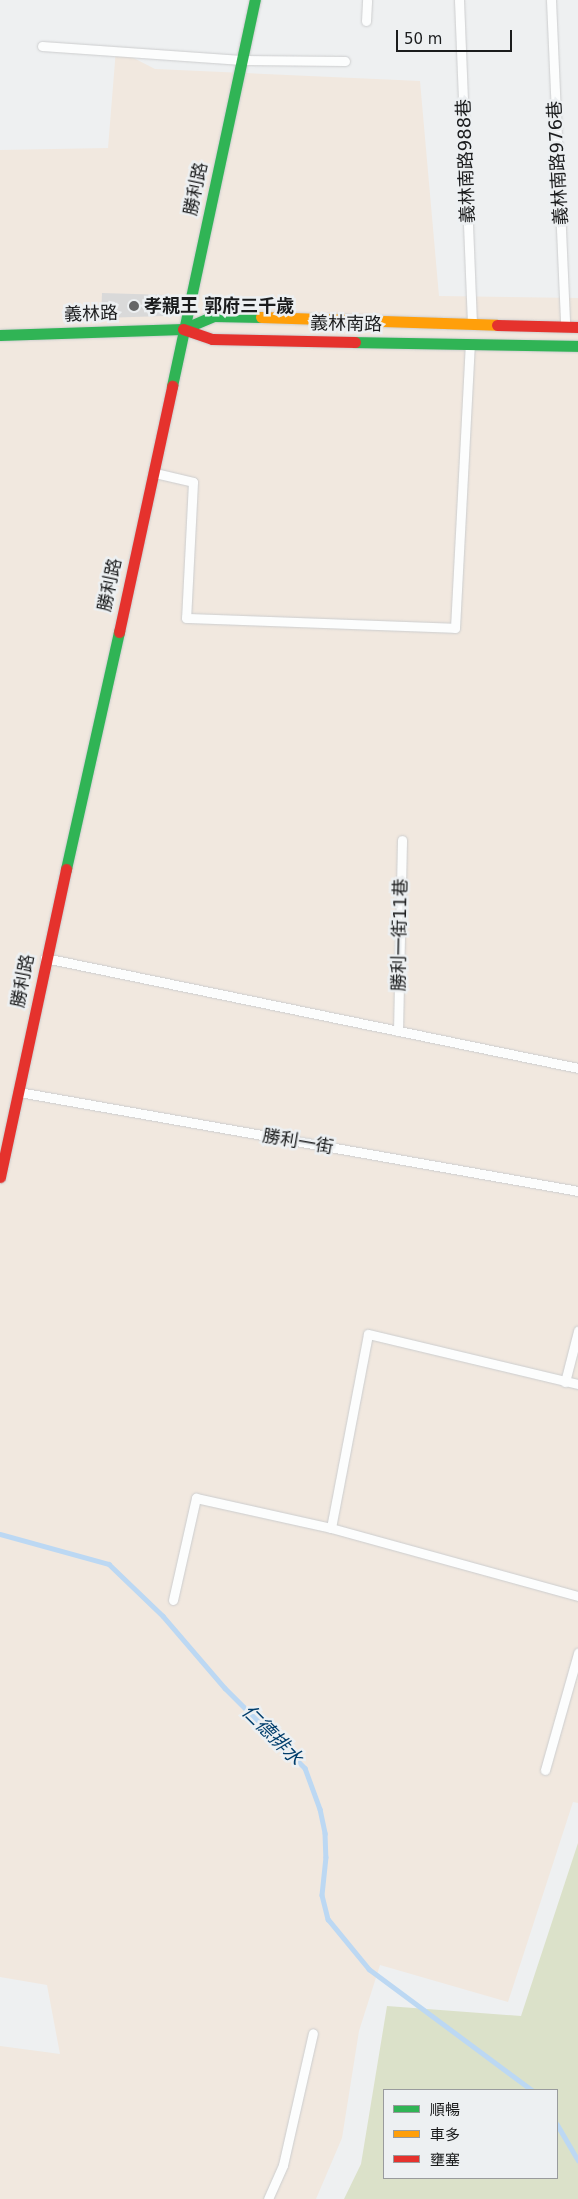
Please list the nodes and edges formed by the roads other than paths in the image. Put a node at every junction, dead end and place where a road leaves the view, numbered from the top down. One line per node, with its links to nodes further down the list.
1 (255, 0): 7 (street, 勝利路)
2 (367, 0): 5 (lane)
3 (459, 0): 9 (lane, 義林南路988巷)
4 (550, 0): 10 (lane, 義林南路976巷)
5 (366, 21)
6 (42, 46): 7 (lane)
7 (242, 60): 8 (lane); 12 (street, 勝利路)
8 (345, 60)
9 (472, 322): 10 (street, 義林南路); 12 (street, 義林南路)
10 (566, 327): 11 (street, 義林南路)
11 (578, 327)
12 (183, 328): 13 (street, 義林路); 14 (street, 義林南路); 16 (street, 勝利路)
13 (0, 335)
14 (470, 343): 15 (street, 義林南路); 16 (lane)
15 (578, 346)
16 (151, 472): 18 (street, 勝利路)
17 (402, 840): 19 (lane, 勝利一街11巷)
18 (45, 958): 19 (lane); 21 (street, 勝利路)
19 (398, 1031): 20 (lane)
20 (578, 1068)
21 (18, 1092): 22 (street, 勝利路); 23 (lane, 勝利一街)
22 (0, 1177)
23 (578, 1191)
24 (578, 1331): 25 (lane)
25 (565, 1382): 26 (lane); 27 (lane)
26 (578, 1384)
27 (331, 1528): 28 (lane); 29 (lane)
28 (578, 1596)
29 (173, 1600)
30 (578, 1653): 31 (lane)
31 (544, 1770)
32 (313, 2033): 33 (lane)
33 (268, 2199)

